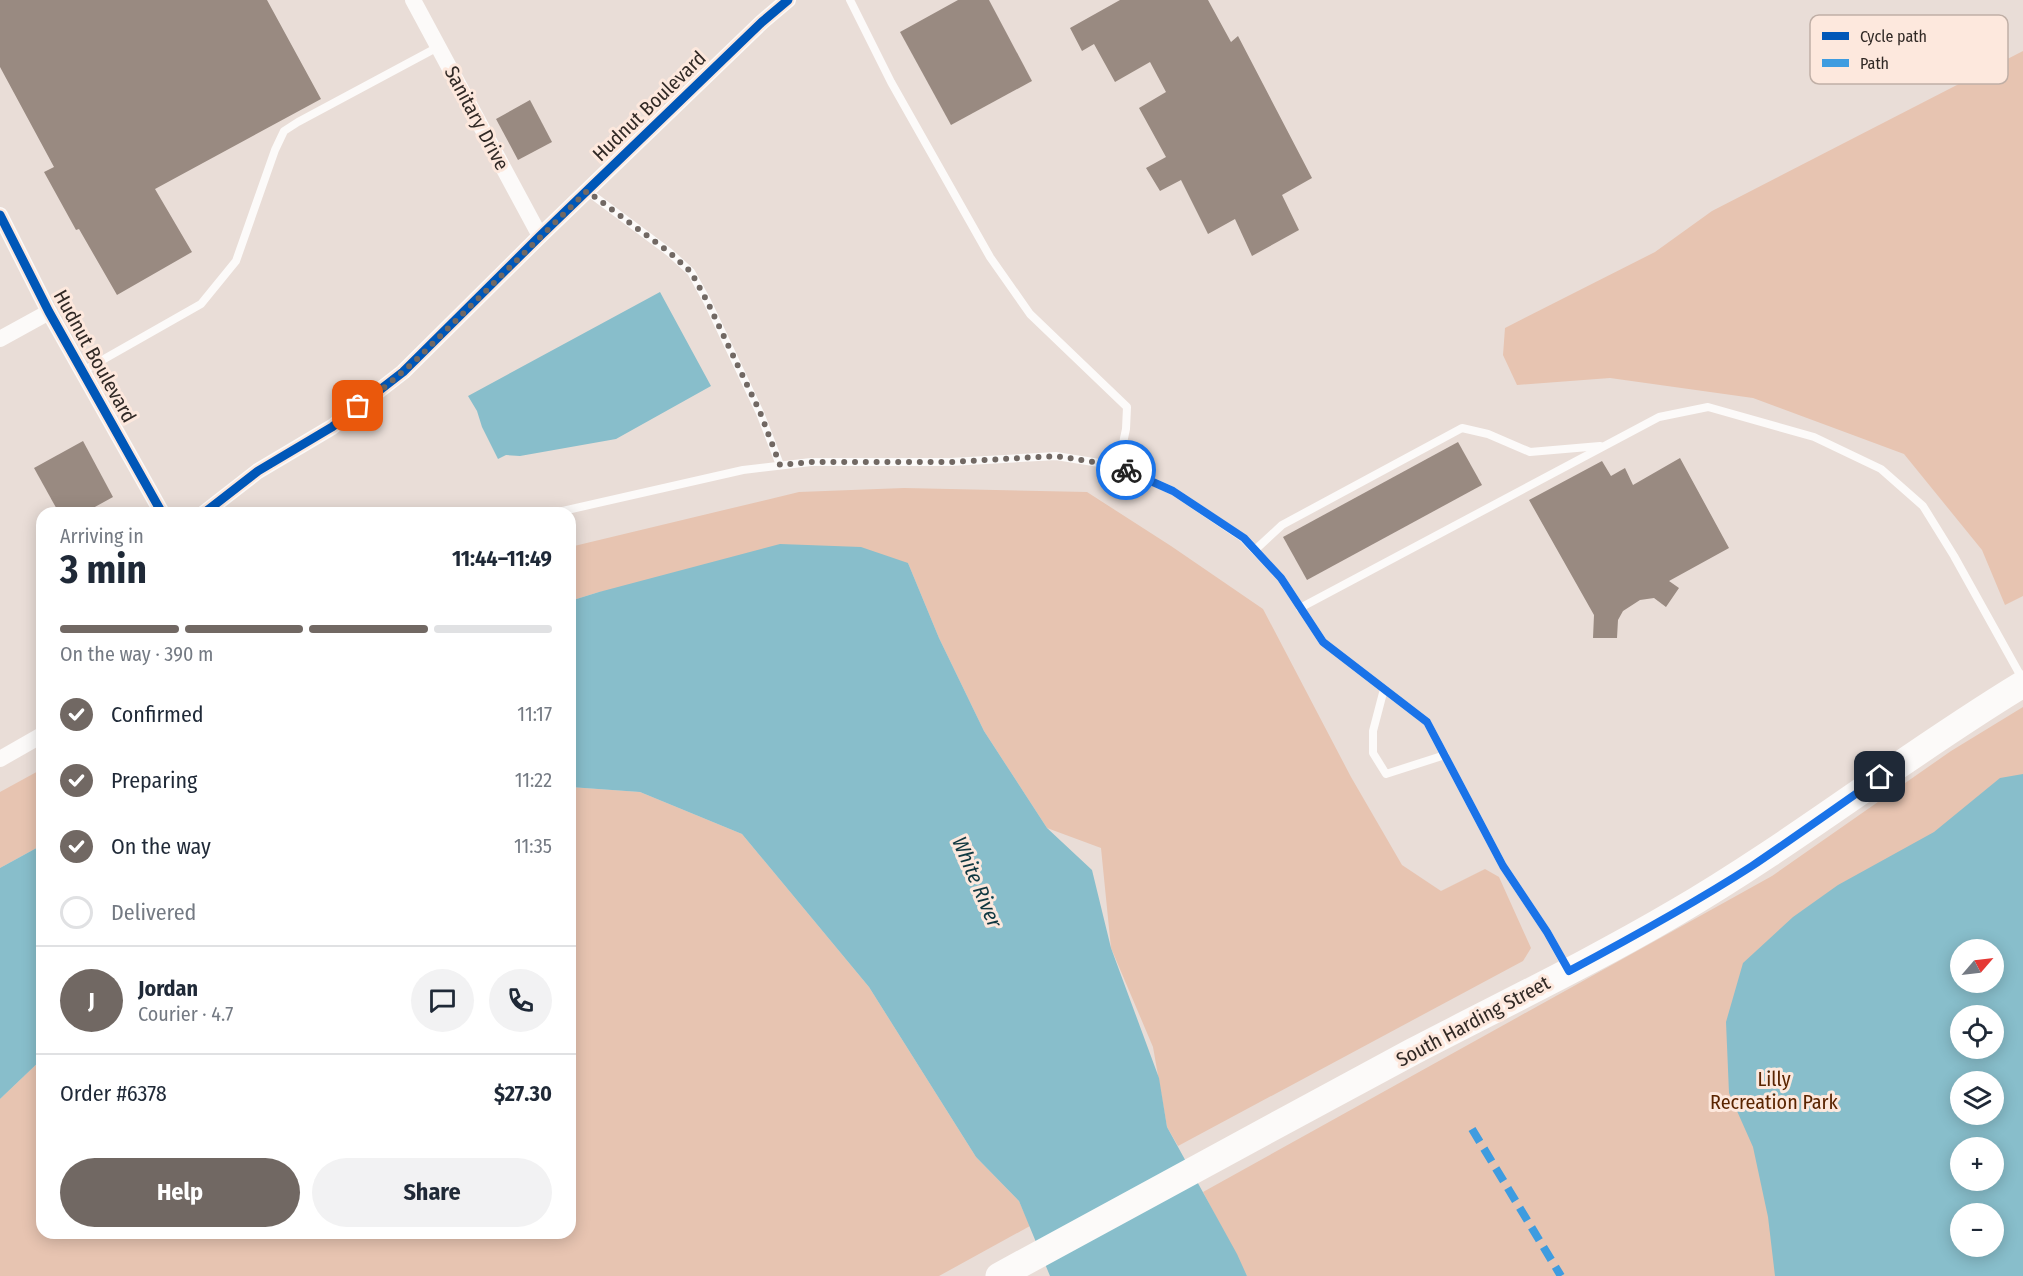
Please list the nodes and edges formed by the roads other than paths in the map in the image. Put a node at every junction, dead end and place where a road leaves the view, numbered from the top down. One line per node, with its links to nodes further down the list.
1 (413, 0): 4 (street, Sanitary Drive)
2 (788, 0): 5 (street, Hudnut Boulevard)
3 (849, 0): 13 (lane)
4 (438, 47): 7 (street, Sanitary Drive); 10 (lane)
5 (587, 191): 7 (street, Hudnut Boulevard); 12 (lane)
6 (0, 215): 8 (street, Hudnut Boulevard)
7 (540, 236): 15 (street, Hudnut Boulevard)
8 (49, 312): 9 (street); 10 (street, Hudnut Boulevard)
9 (0, 339)
10 (83, 371): 14 (street, Hudnut Boulevard)
11 (1605, 445): 17 (lane); 18 (lane); 19 (lane)
12 (780, 465): 13 (lane); 16 (lane)
13 (1118, 466): 17 (lane)
14 (159, 507)
15 (212, 507)
16 (576, 508)
17 (1255, 550): 18 (lane)
18 (1300, 608): 20 (lane)
19 (2023, 682): 24 (main road, South Harding Street)
20 (1384, 689): 22 (lane); 22 (lane)
21 (36, 738): 23 (street)
22 (1445, 755): 24 (lane)
23 (0, 759)
24 (1569, 971): 25 (main road, South Harding Street)
25 (999, 1276)

